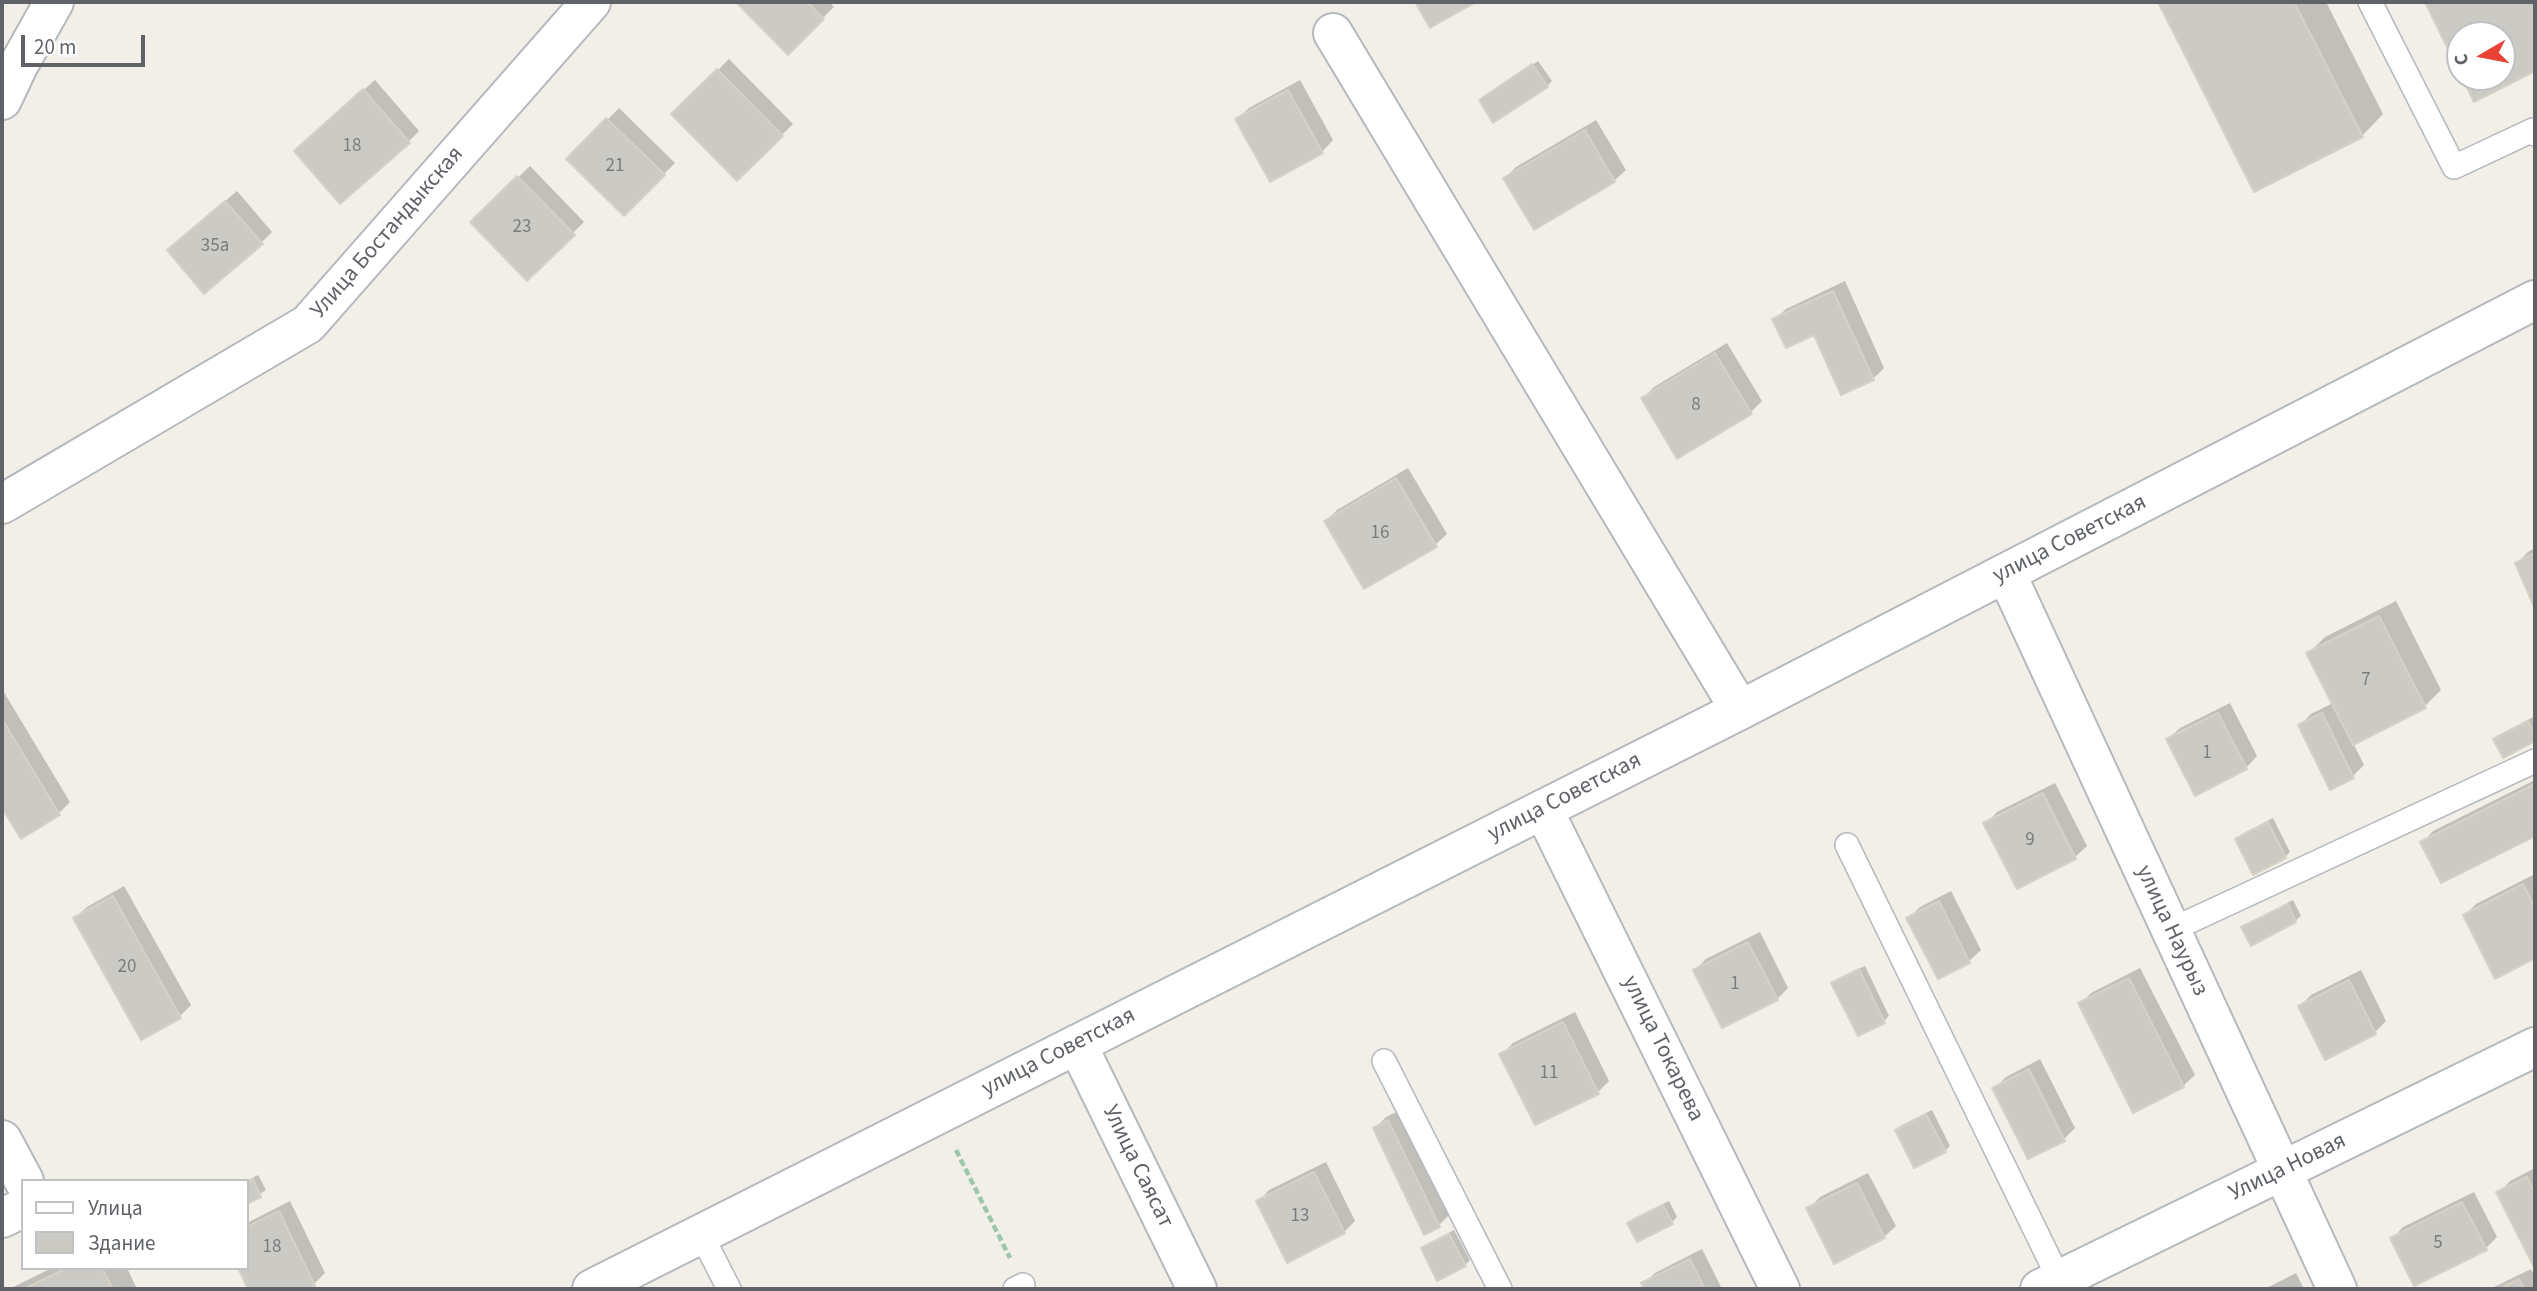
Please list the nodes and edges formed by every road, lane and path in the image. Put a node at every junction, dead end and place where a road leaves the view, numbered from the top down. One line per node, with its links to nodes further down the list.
1 (54, 2): 5 (street)
2 (592, 2): 8 (street, Улица Бостандыкская)
3 (2370, 2): 6 (lane)
4 (1333, 33): 10 (street)
5 (2, 100)
6 (2535, 134)
7 (2535, 300): 9 (street, улица Советская)
8 (2, 505)
9 (2006, 573): 10 (street, улица Советская); 14 (street, улица Наурыз)
10 (1740, 710): 12 (street, улица Советская)
11 (2535, 761): 14 (lane)
12 (1543, 809): 15 (street, улица Советская); 31 (street, улица Токарева)
13 (1847, 845): 25 (lane)
14 (2171, 930): 20 (street, улица Наурыз)
15 (1077, 1044): 18 (street, улица Советская); 29 (street, Улица Саясат)
16 (2535, 1047): 20 (street, Улица Новая)
17 (1384, 1060): 30 (lane)
18 (938, 1115): 24 (street, улица Советская); 26 (path)
19 (2, 1140): 21 (street)
20 (2282, 1171): 25 (street, Улица Новая); 32 (street, улица Наурыз)
21 (23, 1179)
22 (21, 1209): 23 (street)
23 (2, 1218)
24 (701, 1234): 27 (street, улица Советская); 28 (lane)
25 (2054, 1286)
26 (1019, 1287)
27 (592, 1289)
28 (729, 1289)
29 (1197, 1289)
30 (1500, 1289)
31 (1780, 1289)
32 (2337, 1289)

